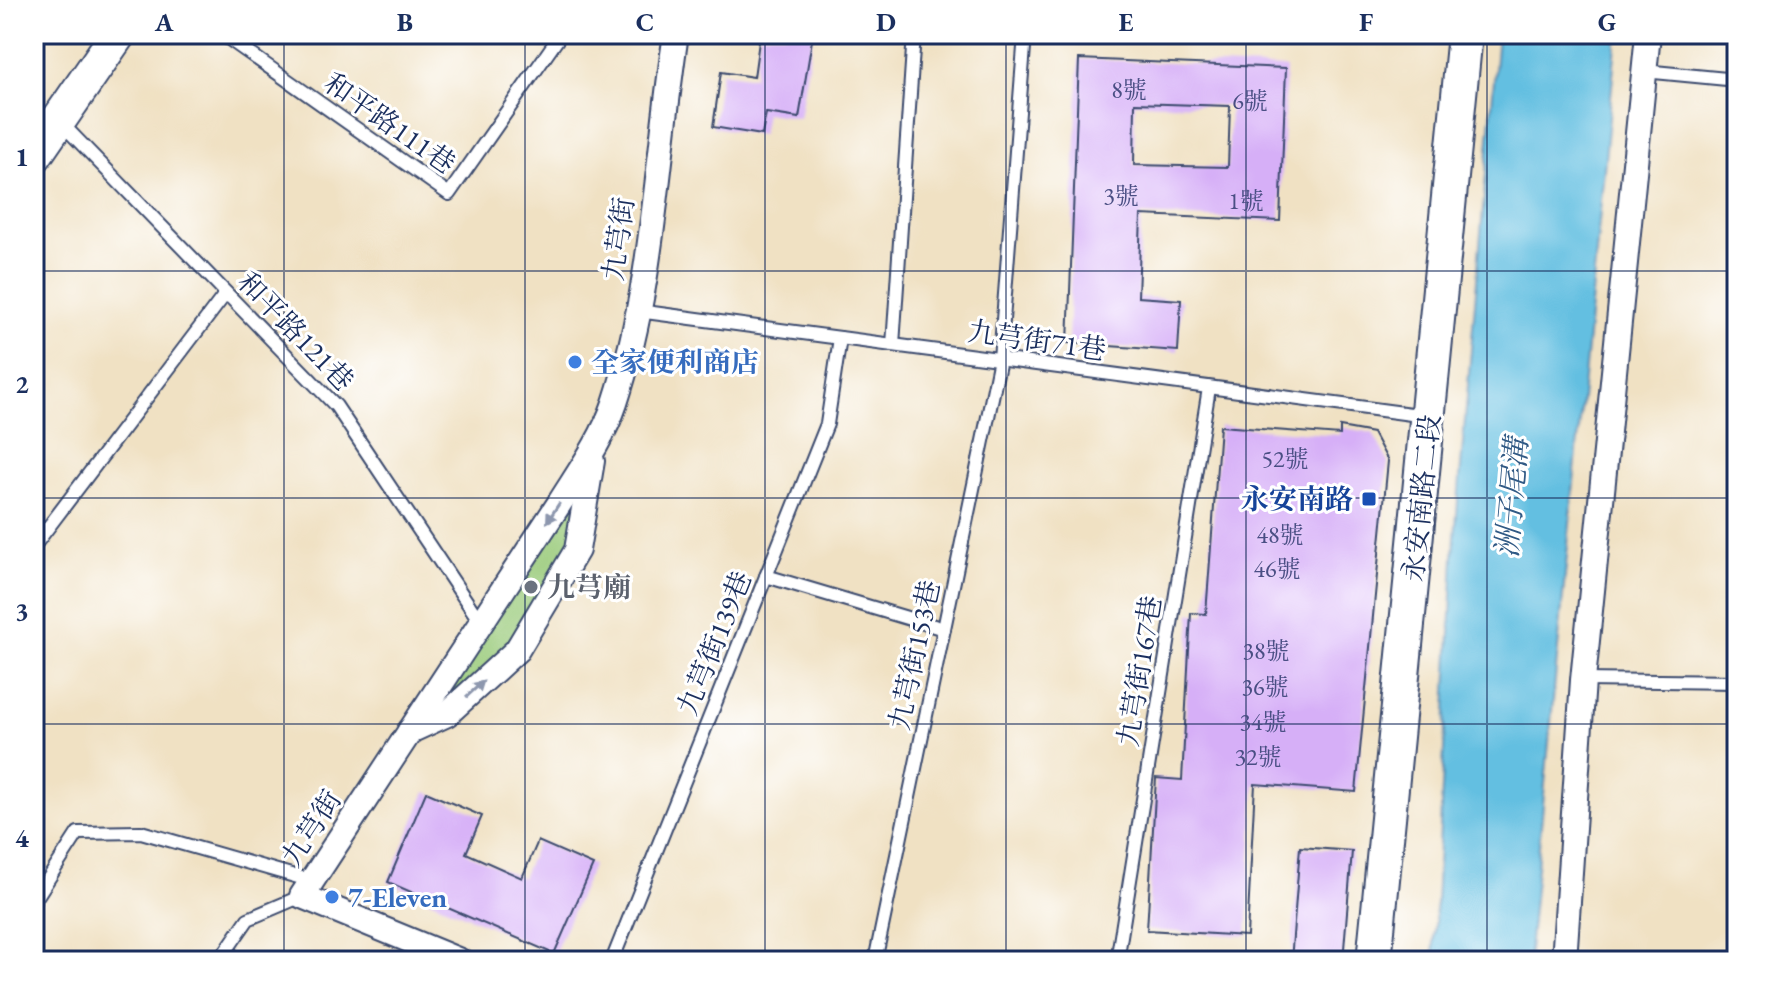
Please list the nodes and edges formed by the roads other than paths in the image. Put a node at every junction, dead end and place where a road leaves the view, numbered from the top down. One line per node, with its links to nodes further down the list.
1 (118, 34): 11 (main road)
2 (222, 34): 3 (lane, 和平路111巷)
3 (561, 34)
4 (676, 34): 14 (street, 九芎街)
5 (914, 34): 16 (lane)
6 (1025, 34): 17 (lane, 九芎街153巷)
7 (1465, 34): 19 (main road, 永安南路二段)
8 (1648, 34): 9 (street)
9 (1644, 71): 10 (lane); 25 (street)
10 (1737, 80)
11 (45, 117): 12 (main road); 13 (lane, 和平路121巷)
12 (34, 156)
13 (226, 293): 21 (lane); 23 (lane, 和平路121巷)
14 (638, 311): 15 (lane, 九芎街71巷); 20 (street, 九芎街)
15 (840, 338): 16 (lane, 九芎街71巷); 22 (lane, 九芎街139巷)
16 (893, 345): 17 (lane, 九芎街71巷)
17 (1000, 359): 18 (lane, 九芎街71巷); 24 (lane, 九芎街153巷)
18 (1209, 388): 19 (lane, 九芎街71巷); 34 (lane, 九芎街167巷)
19 (1429, 416): 35 (main road, 永安南路二段)
20 (595, 447): 23 (street, 九芎街, one-way to 23); 27 (street, 九芎街, one-way to 20)
21 (34, 546)
22 (766, 576): 24 (lane); 32 (lane, 九芎街139巷)
23 (481, 623): 27 (street, 九芎街)
24 (944, 629): 33 (lane, 九芎街153巷)
25 (1583, 680): 26 (lane); 36 (street)
26 (1737, 682)
27 (410, 731): 28 (street, 九芎街)
28 (307, 888): 29 (lane); 30 (lane); 31 (street, 九芎街)
29 (34, 901)
30 (219, 961)
31 (460, 961)
32 (612, 961)
33 (875, 961)
34 (1117, 961)
35 (1374, 961)
36 (1564, 961)

